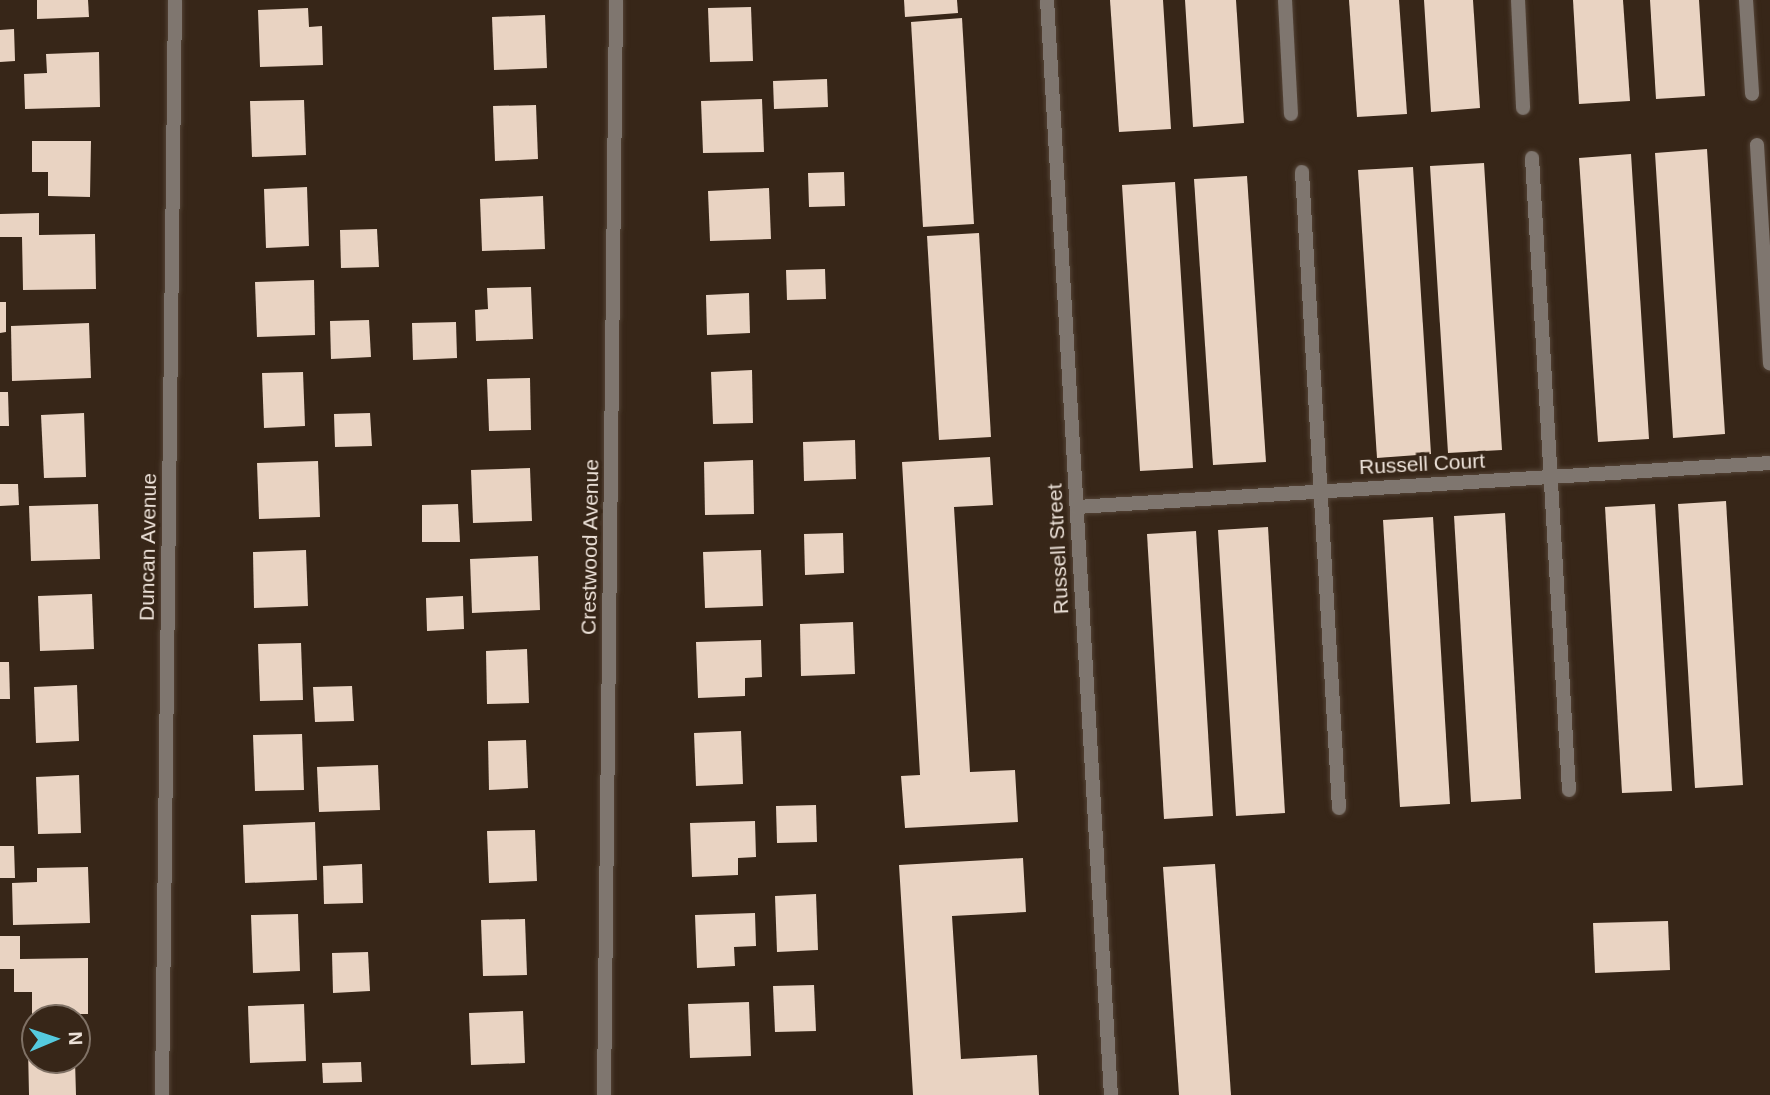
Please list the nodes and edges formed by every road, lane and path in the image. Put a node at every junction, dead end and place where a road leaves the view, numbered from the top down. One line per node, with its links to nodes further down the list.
1 (175, 0): 20 (street, Duncan Avenue)
2 (616, 0): 21 (street, Crestwood Avenue)
3 (1047, 0): 17 (street, Russell Street)
4 (1285, 0): 9 (street)
5 (1518, 0): 8 (street)
6 (1746, 0): 7 (street)
7 (1752, 94)
8 (1523, 108)
9 (1292, 114)
10 (1757, 145): 13 (street)
11 (1532, 159): 15 (street)
12 (1302, 172): 16 (street)
13 (1770, 364)
14 (1770, 463): 15 (street, Russell Court)
15 (1552, 476): 16 (street, Russell Court); 18 (street)
16 (1318, 489): 17 (street, Russell Court); 19 (street)
17 (1077, 507): 22 (street, Russell Street)
18 (1569, 790)
19 (1339, 808)
20 (162, 1095)
21 (604, 1095)
22 (1111, 1095)

